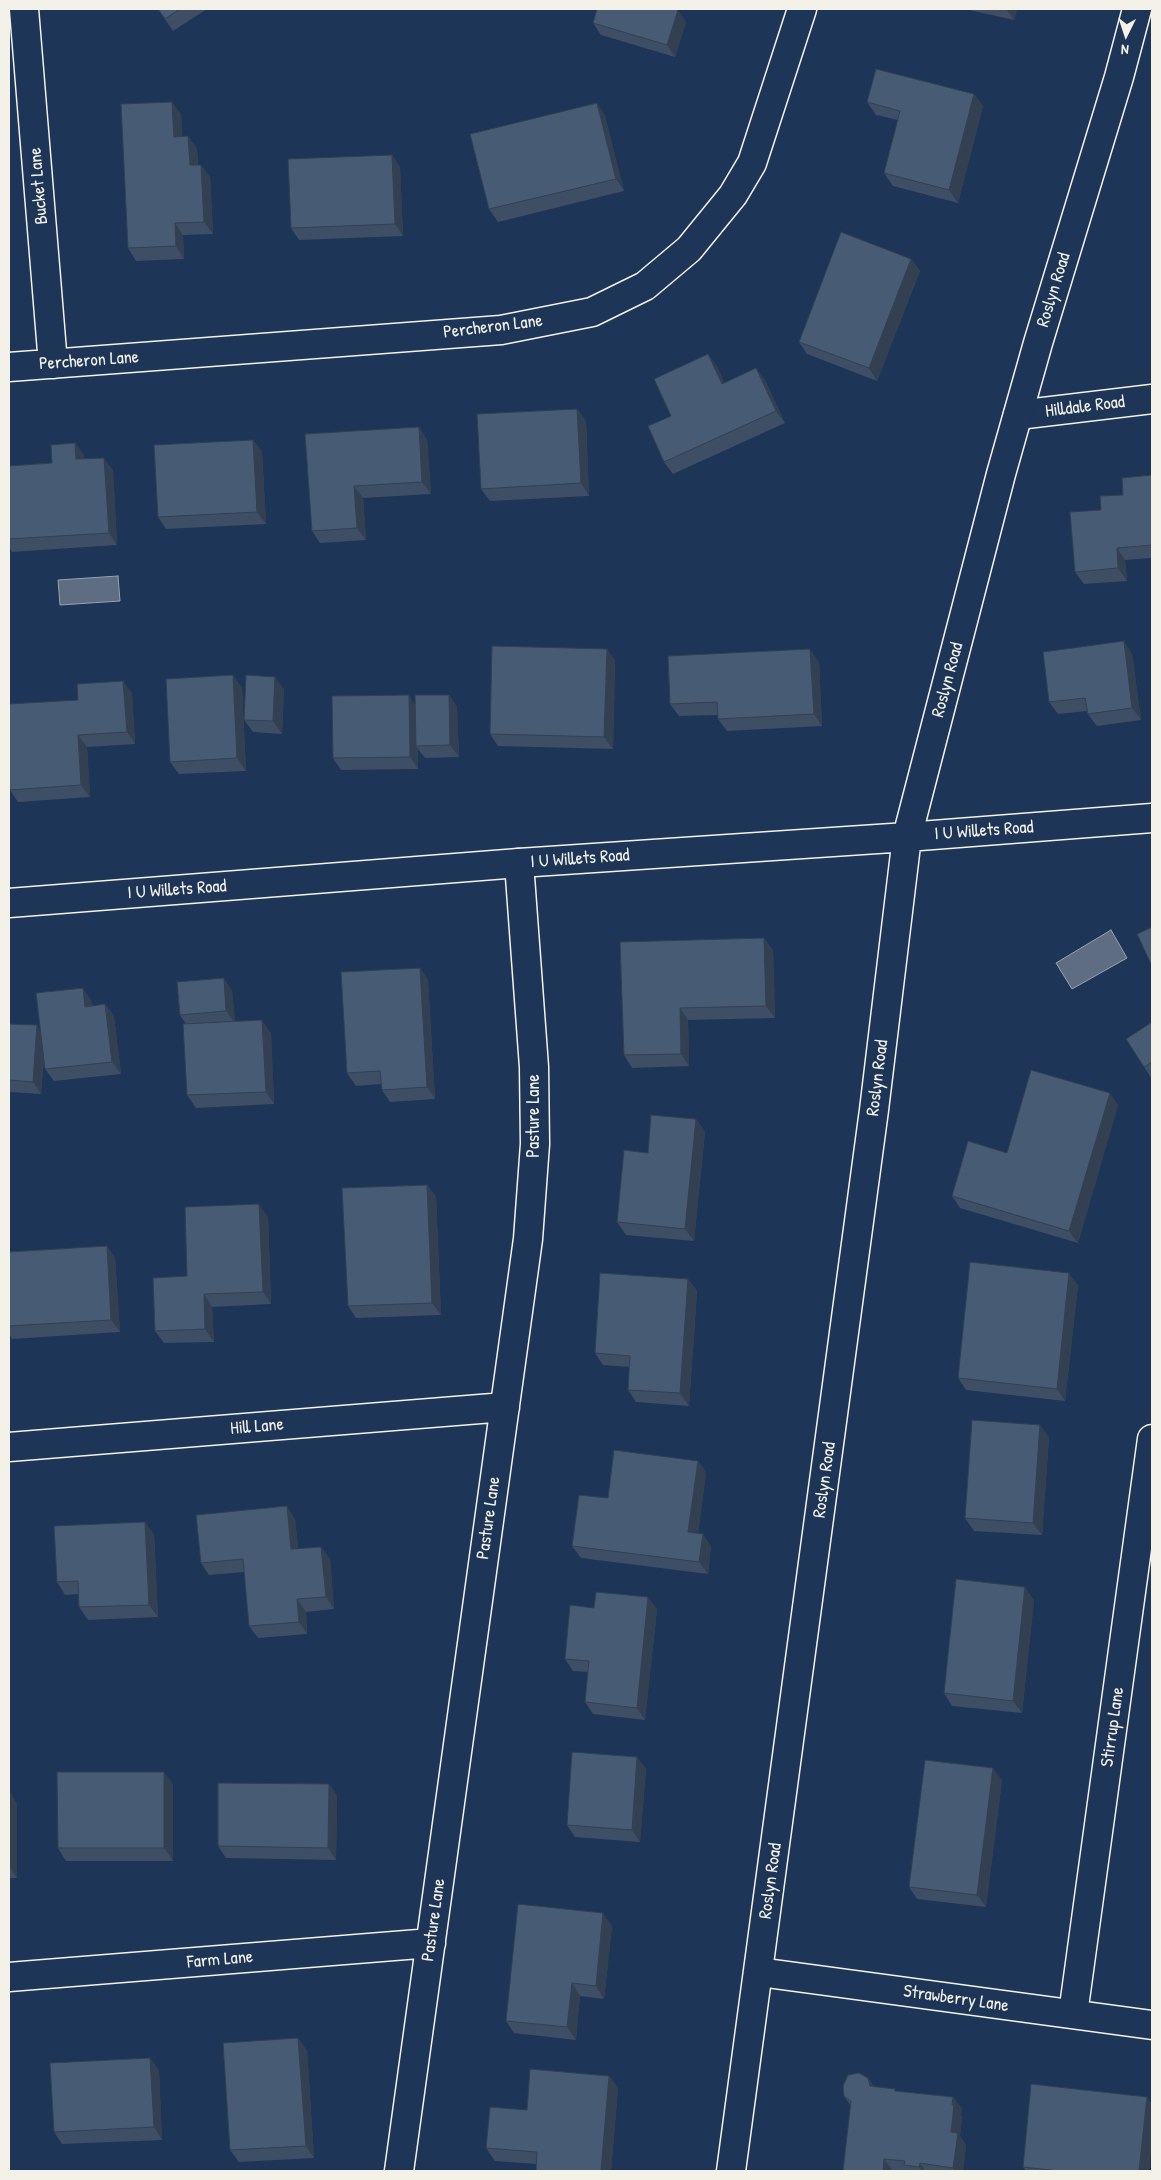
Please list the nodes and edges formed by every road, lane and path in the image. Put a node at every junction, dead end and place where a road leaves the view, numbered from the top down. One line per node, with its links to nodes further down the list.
1 (24, 9): 4 (street, Bucket Lane)
2 (802, 9): 4 (street, Percheron Lane)
3 (1136, 9): 7 (street, Roslyn Road)
4 (53, 364): 5 (street, Percheron Lane)
5 (9, 368)
6 (1152, 399): 7 (street, Hilldale Road)
7 (1018, 416): 9 (street, Roslyn Road)
8 (1152, 818): 9 (street, I U Willets Road)
9 (908, 837): 10 (street, I U Willets Road); 16 (street, Roslyn Road)
10 (519, 863): 11 (street, I U Willets Road); 12 (street, Pasture Lane)
11 (9, 903)
12 (505, 1407): 14 (street, Hill Lane); 15 (street, Pasture Lane)
13 (1152, 1439): 18 (street, Stirrup Lane)
14 (9, 1447)
15 (431, 1943): 17 (street, Farm Lane); 20 (street, Pasture Lane)
16 (759, 1972): 18 (street, Strawberry Lane); 21 (street, Roslyn Road)
17 (9, 1977)
18 (1073, 2014): 19 (street, Strawberry Lane)
19 (1152, 2026)
20 (399, 2171)
21 (731, 2171)

